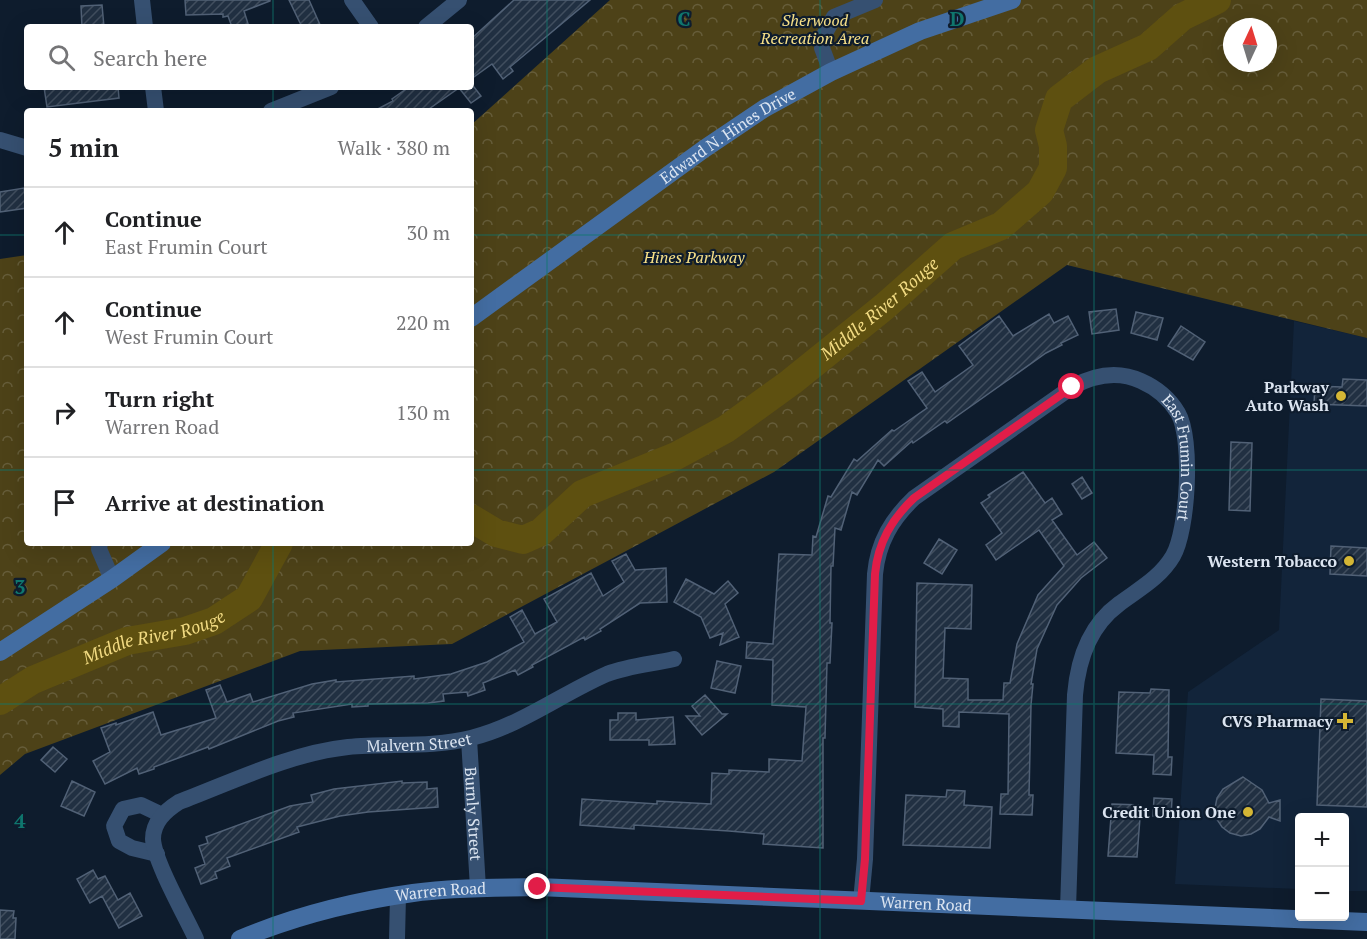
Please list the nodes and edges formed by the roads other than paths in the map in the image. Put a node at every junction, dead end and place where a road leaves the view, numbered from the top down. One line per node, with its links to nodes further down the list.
1 (142, 0): 6 (street)
2 (352, 0): 7 (street)
3 (459, 0): 8 (street)
4 (876, 0): 9 (street)
5 (1012, 0): 9 (main road, Edward N. Hines Drive)
6 (146, 24)
7 (369, 24)
8 (430, 24)
9 (831, 72): 16 (main road, Edward N. Hines Drive)
10 (153, 90): 12 (street)
11 (324, 90): 13 (street)
12 (156, 108)
13 (278, 108)
14 (0, 140): 15 (street)
15 (24, 147)
16 (474, 316)
17 (100, 546): 19 (street)
18 (158, 546): 19 (main road)
19 (112, 579): 20 (main road)
20 (0, 652)
21 (674, 659): 22 (street, Malvern Street)
22 (470, 739): 23 (street, Malvern Street); 25 (street, Burnly Street)
23 (162, 815): 24 (street); 24 (street)
24 (157, 854): 30 (street)
25 (478, 888): 26 (main road, Warren Road); 27 (main road, Warren Road)
26 (398, 896): 31 (main road, Warren Road); 32 (street)
27 (861, 901): 28 (main road, Warren Road); 28 (street, East Frumin Court)
28 (1068, 909): 29 (main road, Warren Road)
29 (1367, 922)
30 (196, 939)
31 (240, 939)
32 (397, 939)

